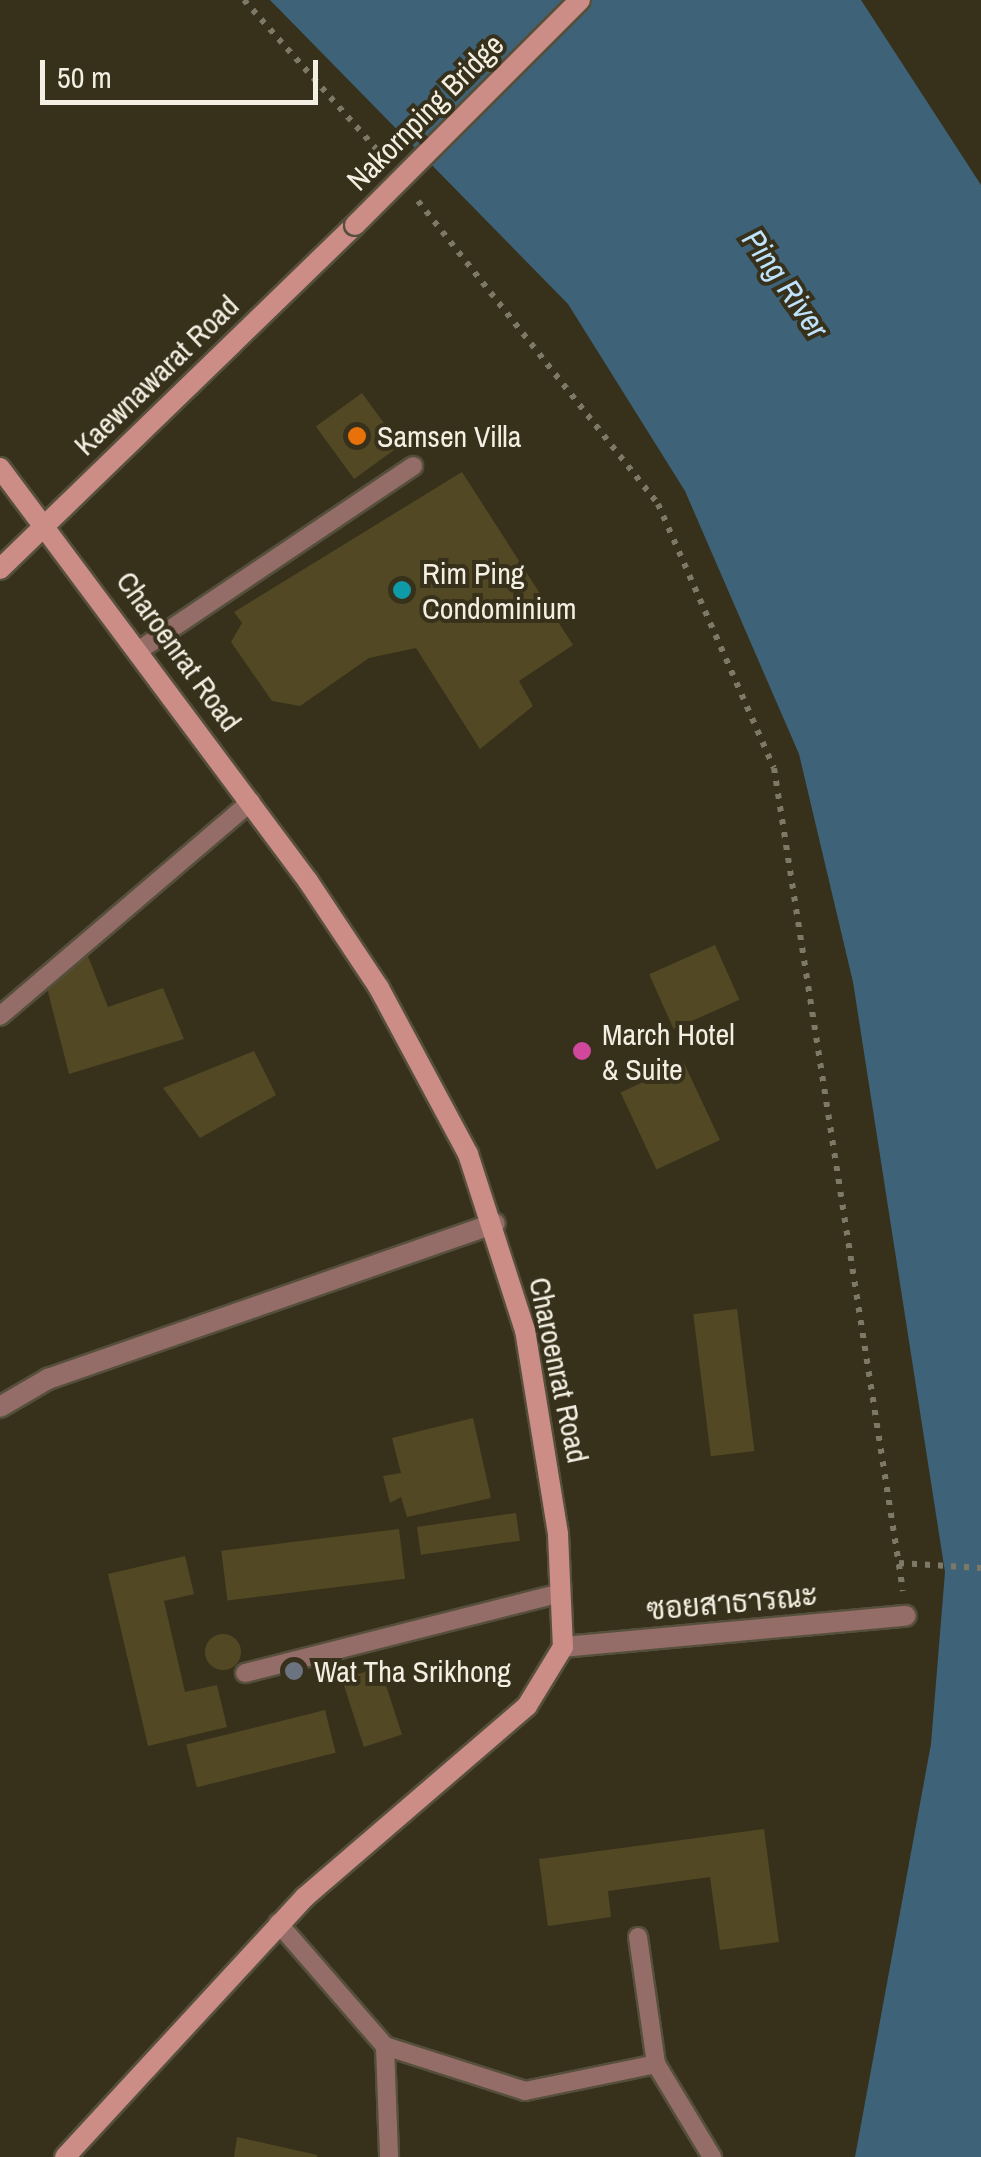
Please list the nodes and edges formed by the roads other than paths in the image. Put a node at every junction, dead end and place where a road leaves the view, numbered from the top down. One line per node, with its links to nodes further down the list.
1 (580, 0): 2 (main road, Nakornping Bridge, bridge)
2 (355, 224): 5 (main road, Kaewnawarat Road)
3 (413, 466): 7 (lane)
4 (0, 468): 5 (main road, Charoenrat Road)
5 (46, 524): 6 (main road, Kaewnawarat Road); 7 (main road, Charoenrat Road)
6 (0, 568)
7 (142, 648): 8 (main road, Charoenrat Road)
8 (251, 802): 9 (lane); 10 (main road, Charoenrat Road)
9 (0, 1016)
10 (495, 1224): 11 (street); 12 (main road, Charoenrat Road)
11 (0, 1406)
12 (561, 1593): 14 (main road, Charoenrat Road); 15 (lane)
13 (906, 1616): 14 (street, ซอยสาธารณะ)
14 (563, 1647): 16 (main road)
15 (244, 1673)
16 (278, 1923): 18 (lane); 20 (main road)
17 (638, 1936): 19 (lane)
18 (385, 2046): 19 (lane); 21 (lane)
19 (656, 2064): 22 (lane)
20 (64, 2157)
21 (389, 2157)
22 (712, 2157)

